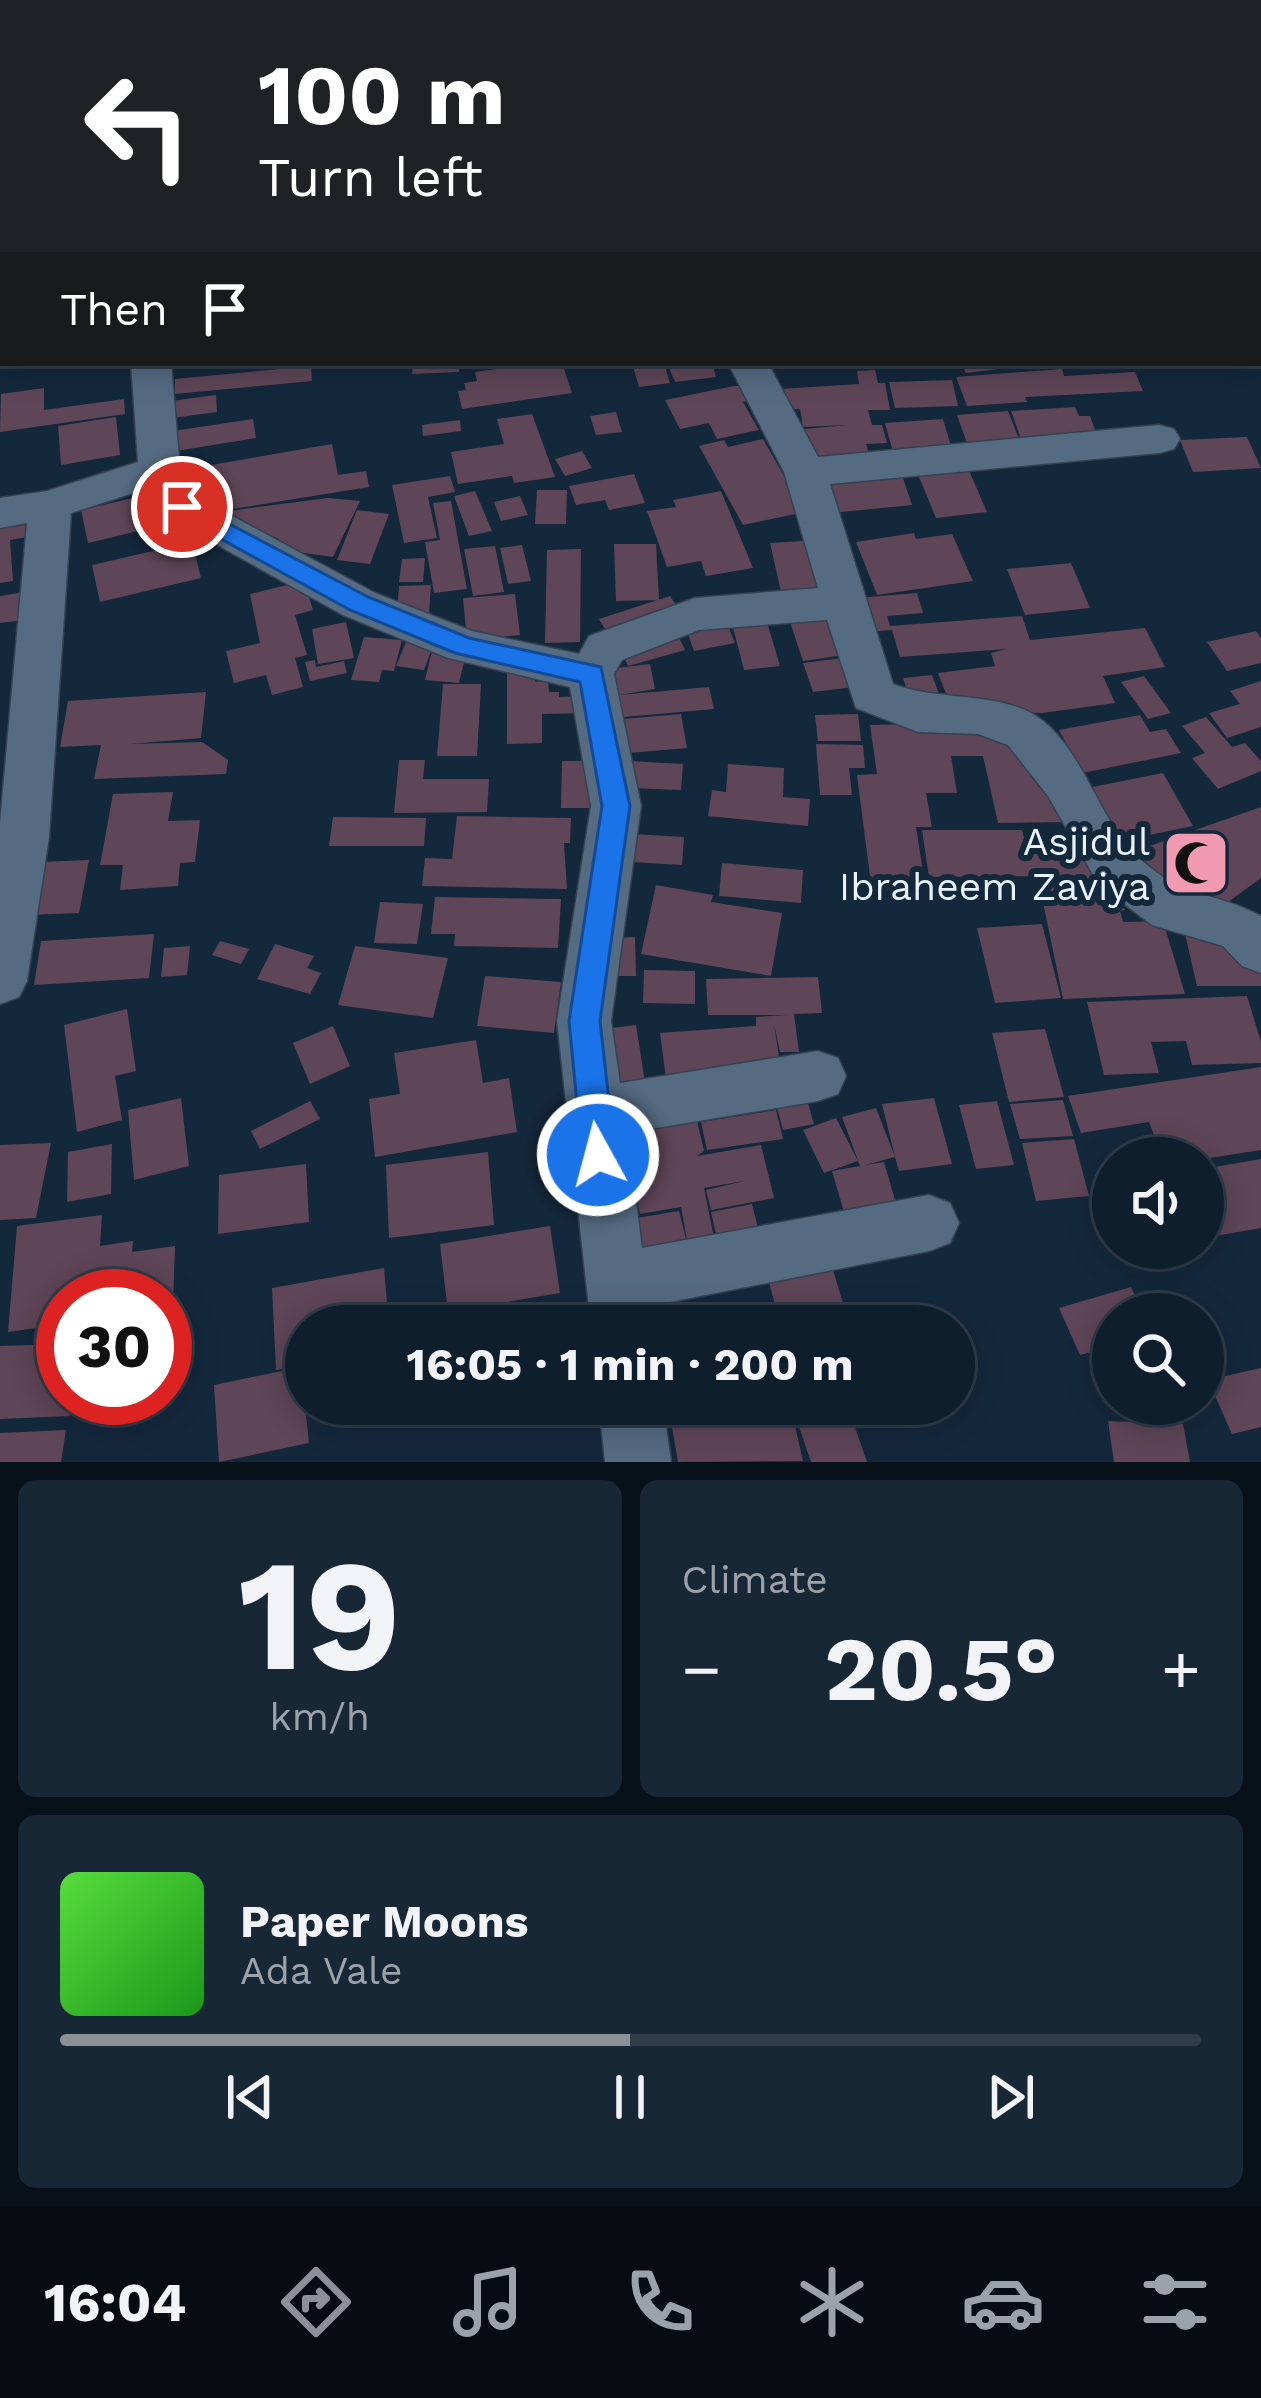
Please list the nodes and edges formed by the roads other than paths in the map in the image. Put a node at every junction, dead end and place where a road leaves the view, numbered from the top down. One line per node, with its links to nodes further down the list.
1 (151, 366): 4 (street)
2 (750, 366): 5 (street)
3 (1159, 439): 5 (street)
4 (159, 470): 6 (street); 9 (street)
5 (805, 472): 8 (street)
6 (50, 505): 7 (street); 10 (street)
7 (0, 513)
8 (844, 602): 9 (street); 11 (street)
9 (592, 674): 14 (street)
10 (12, 838): 12 (street)
11 (1261, 950)
12 (0, 981)
13 (818, 1076): 14 (street)
14 (592, 1113): 16 (street)
15 (929, 1223): 16 (street)
16 (619, 1304)
17 (634, 1425): 18 (street)
18 (638, 1462)

